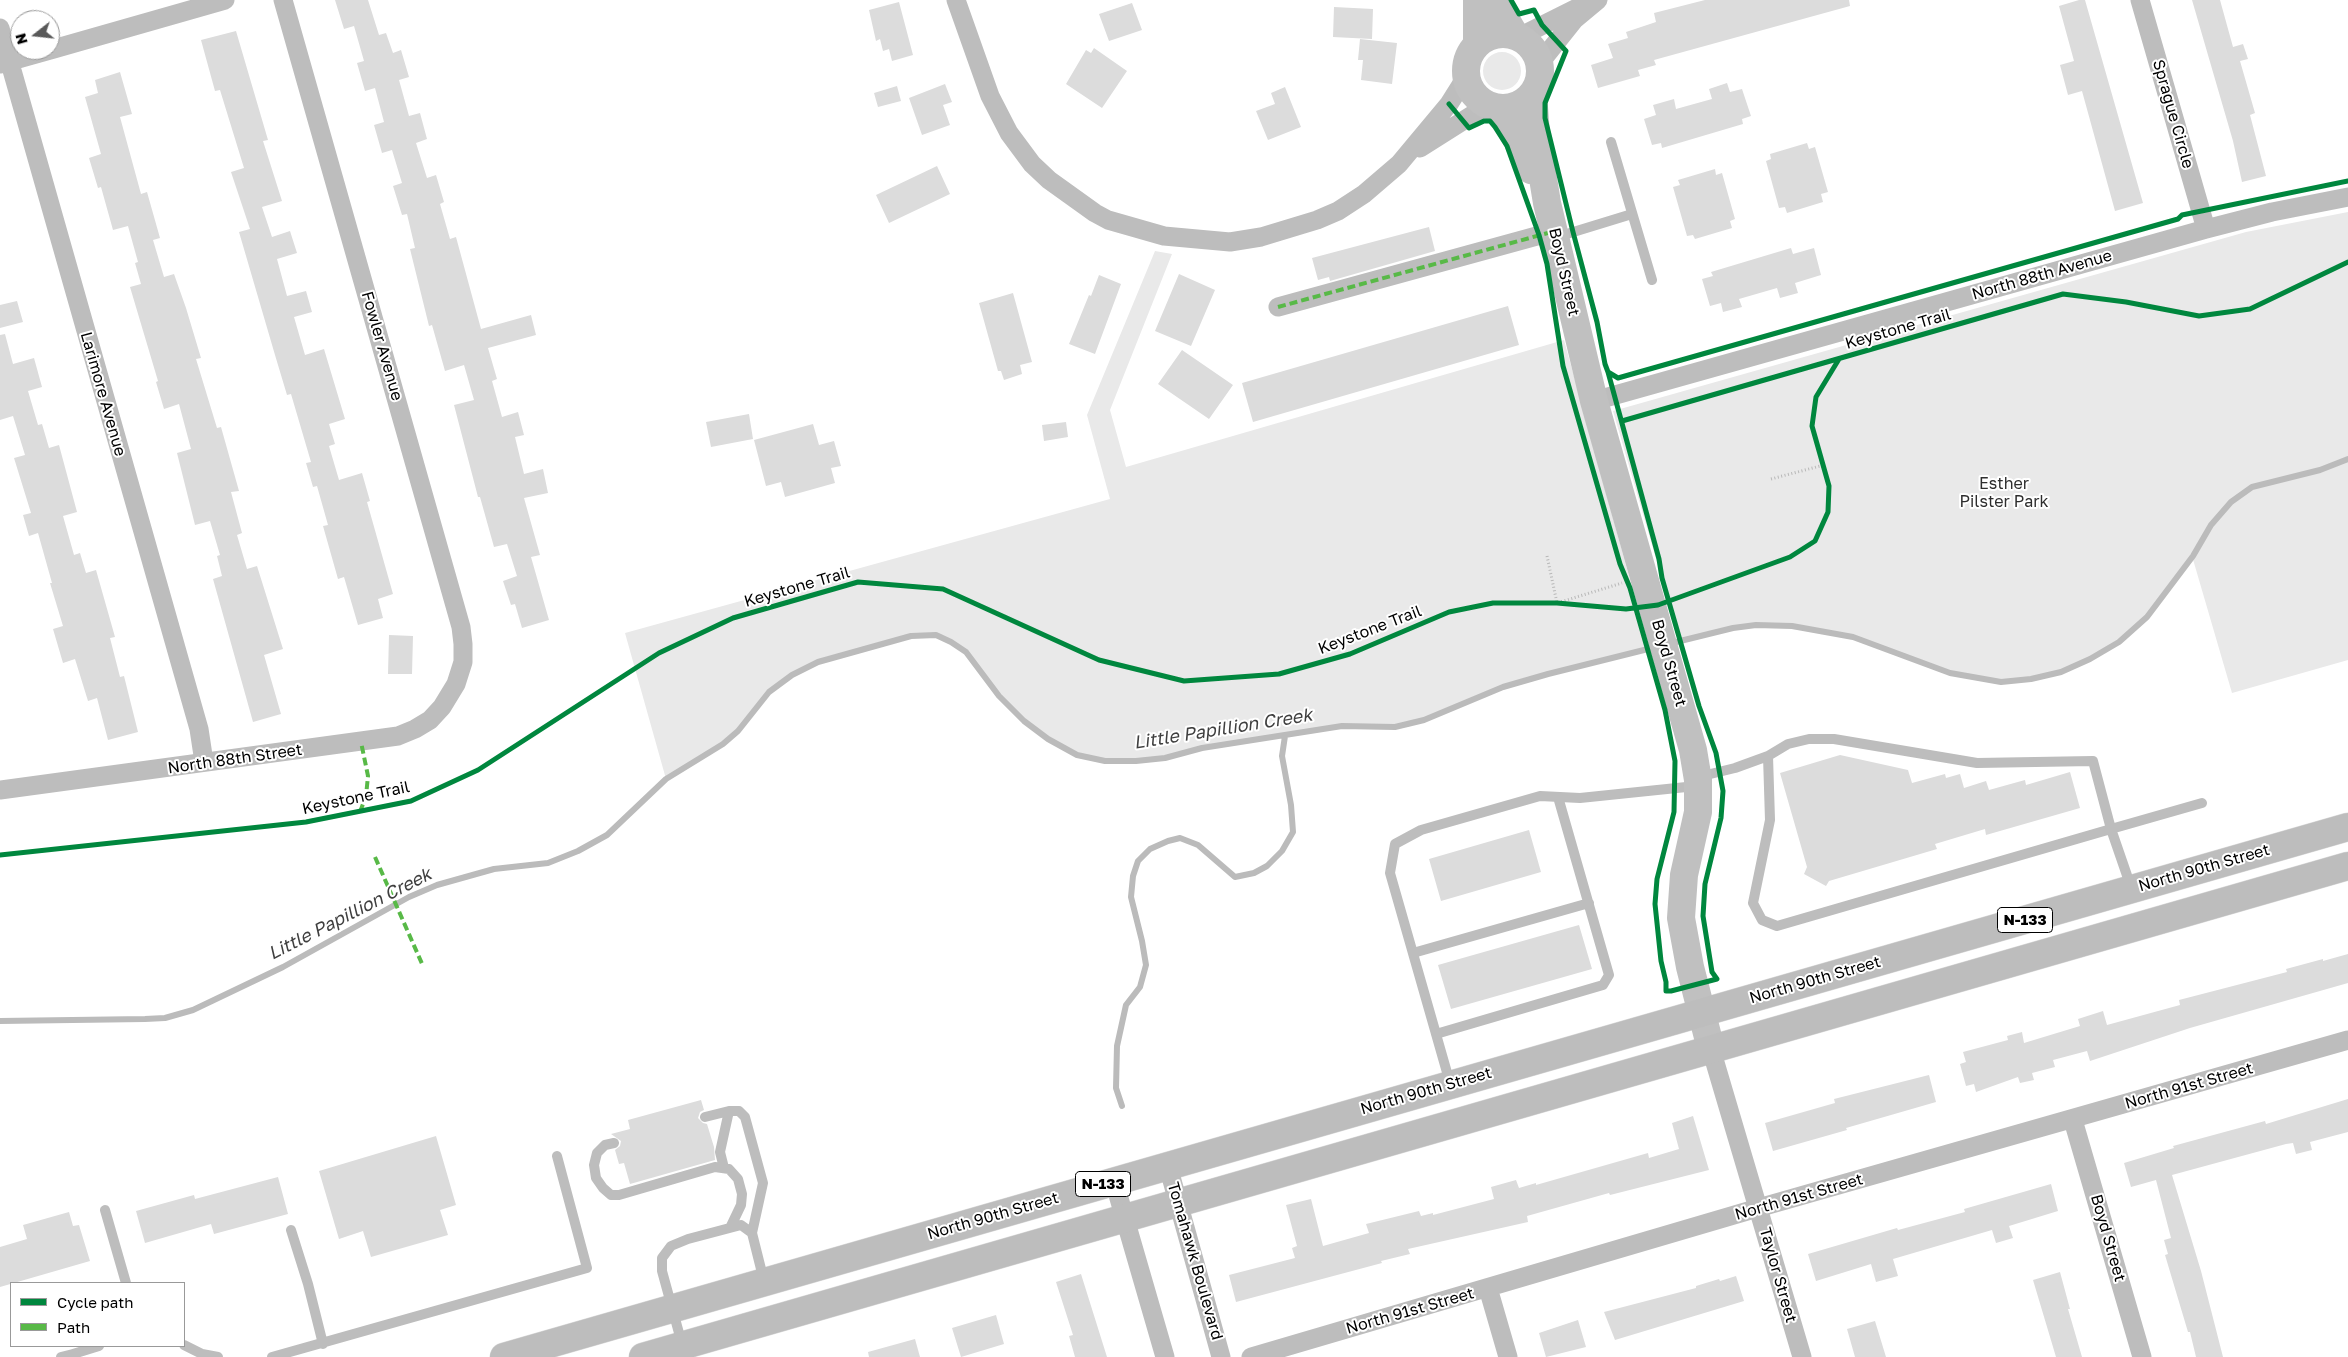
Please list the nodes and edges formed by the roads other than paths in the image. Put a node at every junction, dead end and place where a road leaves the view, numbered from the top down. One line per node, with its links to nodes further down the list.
1 (225, 0): 12 (street)
2 (283, 0): 28 (street, Fowler Avenue)
3 (956, 0): 19 (street)
4 (1476, 0): 11 (street)
5 (1494, 0): 10 (street)
6 (1593, 0): 10 (street)
7 (1598, 0): 14 (street)
8 (2140, 0): 23 (street, Sprague Circle)
9 (0, 28): 13 (street, Larimore Avenue)
10 (1517, 36): 11 (street); 14 (street)
11 (1477, 44): 15 (street)
12 (60, 47)
13 (5, 63): 30 (street, Larimore Avenue)
14 (1539, 64): 16 (street, Boyd Street)
15 (1466, 77): 17 (street, Boyd Street); 19 (street)
16 (1533, 93): 17 (street); 21 (street, Boyd Street)
17 (1493, 106): 19 (street); 21 (street, Boyd Street)
18 (1611, 142): 22 (lane)
19 (1398, 164)
20 (2348, 197): 23 (street, North 88th Avenue)
21 (1547, 203): 24 (street, Boyd Street)
22 (1632, 214): 24 (lane); 25 (lane)
23 (2206, 229): 27 (street, North 88th Avenue)
24 (1555, 234): 26 (street); 27 (street, Boyd Street)
25 (1652, 280)
26 (1278, 308)
27 (1594, 401): 31 (street, Boyd Street)
28 (452, 692): 30 (street, North 88th Street)
29 (1768, 756): 31 (lane); 36 (lane); 36 (lane)
30 (204, 762): 32 (street, North 88th Street)
31 (1697, 782): 33 (lane); 41 (street, Boyd Street)
32 (0, 790)
33 (1558, 797): 39 (lane); 40 (lane)
34 (2202, 803): 36 (lane)
35 (2348, 827): 38 (main road, North 90th Street / N-133)
36 (2111, 829): 38 (lane)
37 (2348, 866): 44 (main road, N-133)
38 (2132, 889): 41 (main road, North 90th Street / N-133)
39 (1589, 903): 40 (lane); 42 (lane)
40 (1413, 953): 42 (lane)
41 (1702, 1012): 44 (street, Boyd Street); 45 (main road, North 90th Street / N-133)
42 (1436, 1034): 45 (lane)
43 (2348, 1040): 48 (street, North 91st Street)
44 (1711, 1049): 54 (main road, N-133); 55 (street, Taylor Street)
45 (1450, 1084): 51 (main road, North 90th Street / N-133)
46 (729, 1111): 47 (lane); 52 (lane); 60 (lane)
47 (706, 1117)
48 (2073, 1120): 55 (street, North 91st Street); 79 (street, Boyd Street)
49 (614, 1143): 52 (lane)
50 (557, 1156): 65 (lane)
51 (1168, 1166): 53 (main road, North 90th Street / N-133); 54 (street, Tomahawk Boulevard)
52 (724, 1168): 58 (lane)
53 (1114, 1181): 57 (street); 62 (main road, North 90th Street / N-133)
54 (1179, 1204): 57 (main road, N-133); 75 (street, Tomahawk Boulevard)
55 (1758, 1208): 63 (street, North 91st Street); 78 (street, Taylor Street)
56 (105, 1210): 61 (lane)
57 (1125, 1218): 68 (main road, N-133); 74 (street)
58 (731, 1226): 60 (lane); 64 (lane)
59 (291, 1230): 65 (lane)
60 (752, 1233): 62 (lane)
61 (126, 1282)
62 (764, 1282): 64 (main road, North 90th Street / N-133)
63 (1488, 1288): 76 (street, North 91st Street); 77 (street)
64 (672, 1308): 68 (lane); 73 (main road, North 90th Street / N-133)
65 (323, 1344): 72 (lane)
66 (185, 1346): 71 (lane)
67 (96, 1347): 69 (lane)
68 (667, 1354)
69 (73, 1355): 70 (lane)
70 (61, 1357)
71 (218, 1357)
72 (272, 1357)
73 (504, 1357)
74 (1165, 1357)
75 (1221, 1357)
76 (1251, 1357)
77 (1508, 1357)
78 (1802, 1357)
79 (2142, 1357)

